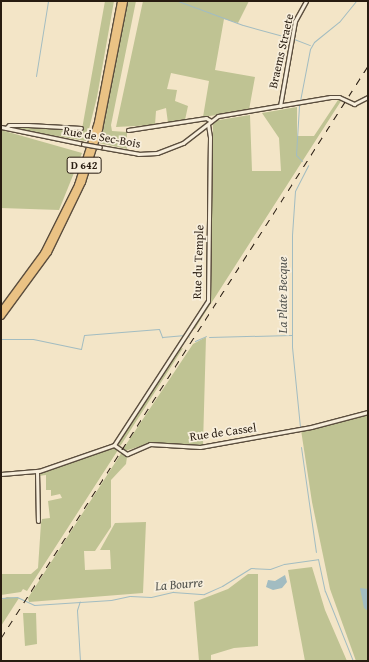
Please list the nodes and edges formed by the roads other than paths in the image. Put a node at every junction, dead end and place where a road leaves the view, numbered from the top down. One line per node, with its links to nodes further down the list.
1 (120, 1): 12 (highway, D 642)
2 (124, 1): 13 (highway, D 642)
3 (306, 1): 5 (street, Braems Straete)
4 (368, 97): 5 (street, Rue de Sec-Bois)
5 (280, 106): 6 (street, Rue de Sec-Bois)
6 (210, 121): 7 (street, Rue de Sec-Bois); 11 (street, Rue de Sec-Bois)
7 (208, 125): 9 (street, Rue de Sec-Bois, bridge); 15 (street, Rue du Temple)
8 (1, 127): 9 (street, Rue de Sec-Bois)
9 (6, 128): 10 (street, Rue de Sec-Bois)
10 (81, 128)
11 (128, 130)
12 (1, 310)
13 (1, 316)
14 (368, 412): 15 (street, Rue de Cassel)
15 (114, 445): 16 (street)
16 (37, 471): 17 (street); 18 (street)
17 (1, 474)
18 (38, 521)

